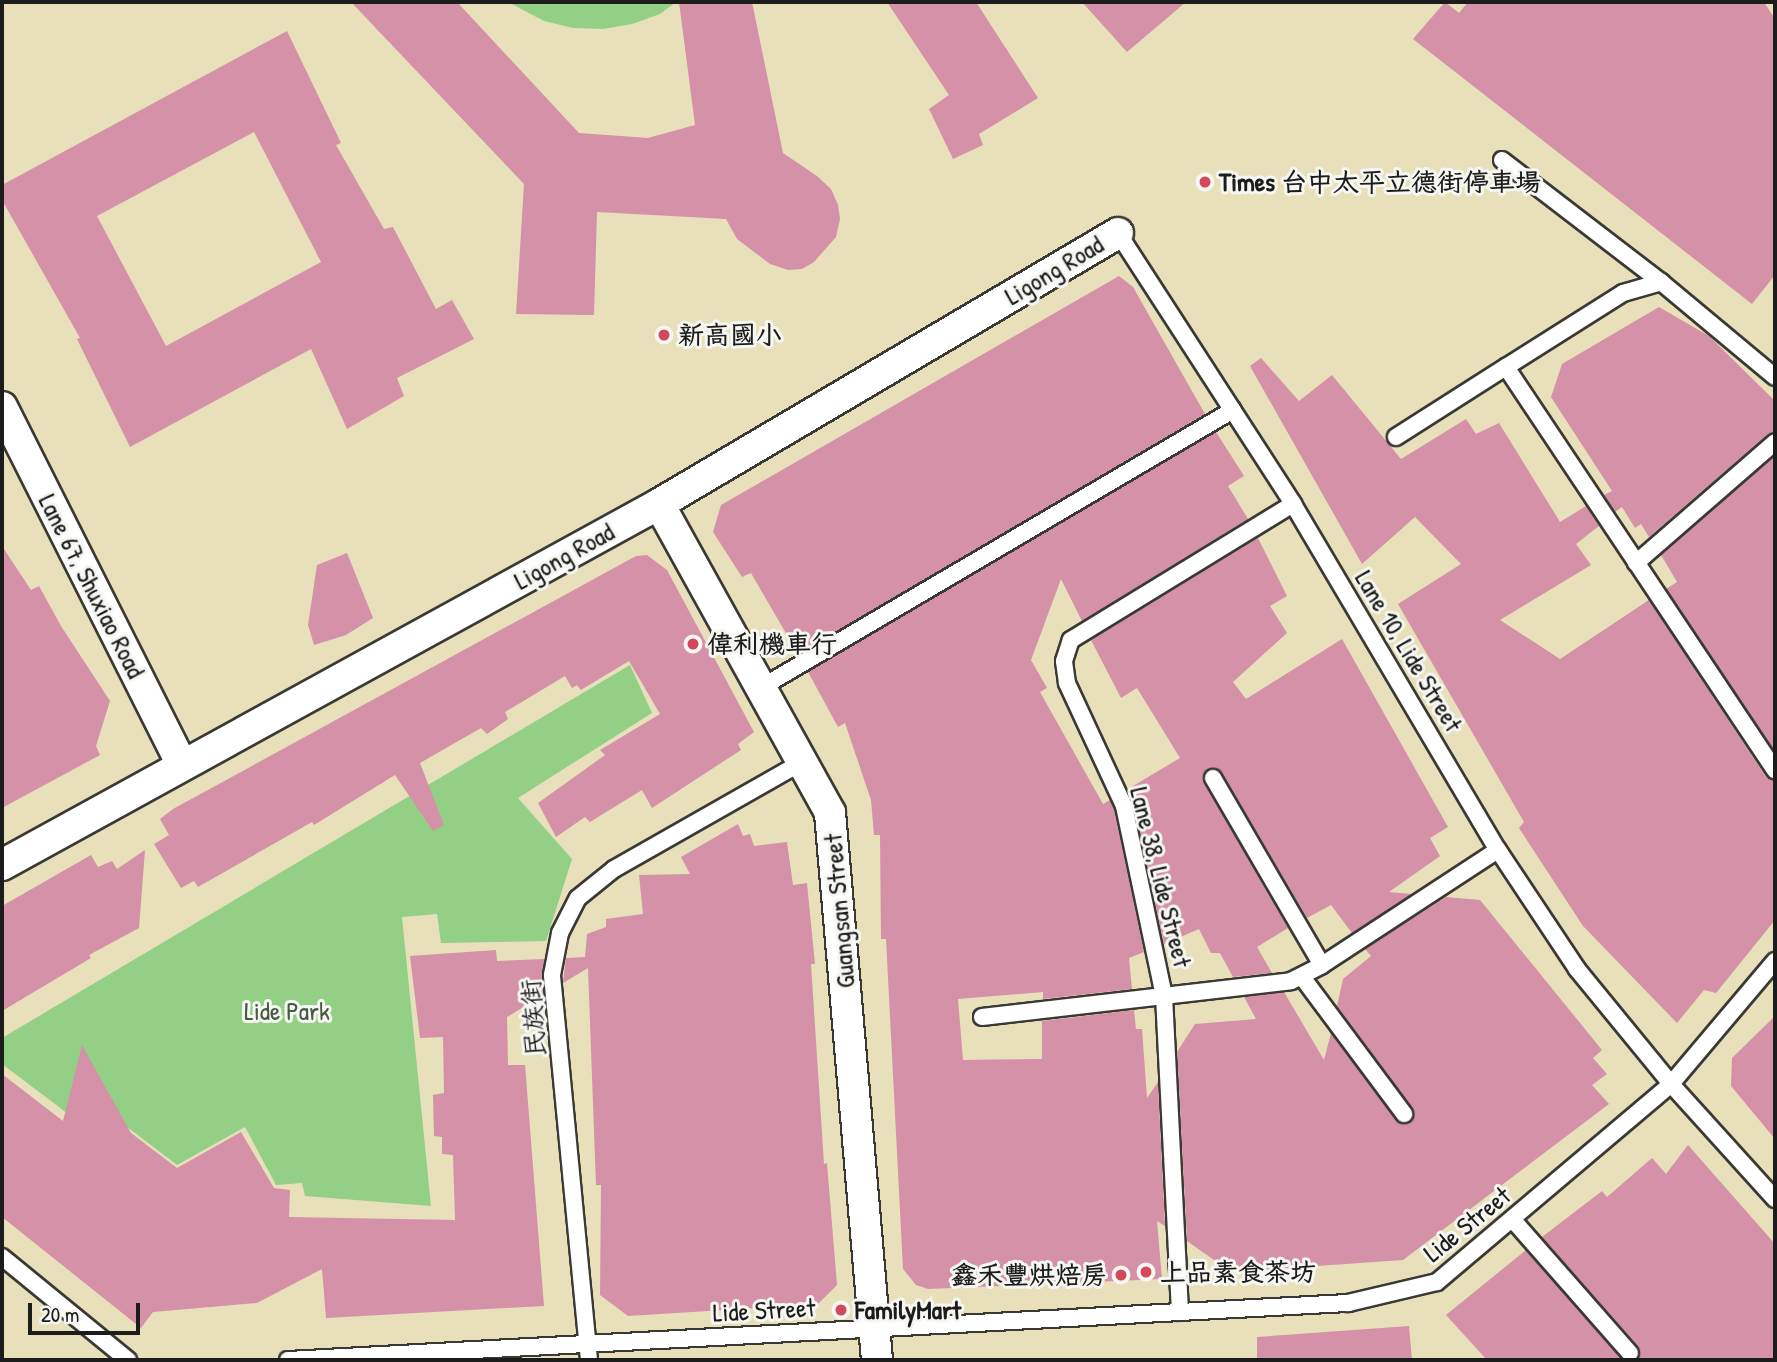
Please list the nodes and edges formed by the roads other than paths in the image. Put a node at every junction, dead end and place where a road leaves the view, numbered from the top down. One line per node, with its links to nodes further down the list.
1 (1502, 160): 3 (lane)
2 (1118, 233): 7 (lane, Lane 10, Lide Street); 10 (street, Ligong Road)
3 (1661, 282): 4 (lane); 5 (lane)
4 (1506, 367): 8 (lane); 12 (lane)
5 (1775, 377)
6 (2, 407): 15 (street, Lane 67, Shuxiao Road)
7 (1233, 410): 11 (lane, Lane 10, Lide Street); 13 (lane)
8 (1396, 437)
9 (1775, 442): 12 (lane)
10 (659, 504): 13 (street, Guangsan Street); 15 (street, Ligong Road)
11 (1293, 505): 18 (lane, Lane 10, Lide Street); 23 (lane, Lane 38, Lide Street)
12 (1636, 563): 16 (lane)
13 (762, 687): 14 (street, Guangsan Street)
14 (804, 761): 31 (street, Guangsan Street); 32 (lane, 民族街)
15 (182, 765): 19 (street, Ligong Road)
16 (1775, 771)
17 (1213, 778): 21 (lane)
18 (1498, 850): 21 (lane); 25 (lane, Lane 10, Lide Street)
19 (2, 865)
20 (1775, 961): 25 (lane, Lide Street)
21 (1322, 965): 22 (lane)
22 (1301, 977): 23 (lane); 26 (lane)
23 (1164, 996): 24 (lane); 30 (lane, Lane 38, Lide Street)
24 (982, 1017)
25 (1671, 1084): 27 (lane, Lane 10, Lide Street); 28 (lane, Lide Street)
26 (1404, 1114)
27 (1775, 1199)
28 (1513, 1220): 30 (lane, Lide Street); 33 (lane)
29 (2, 1257): 34 (lane)
30 (1180, 1312): 31 (lane, Lide Street)
31 (875, 1328): 32 (lane, Lide Street); 36 (street, Guangsan Street)
32 (589, 1352): 35 (lane, Lide Street)
33 (1630, 1353)
34 (128, 1360)
35 (288, 1360)
36 (877, 1360)

